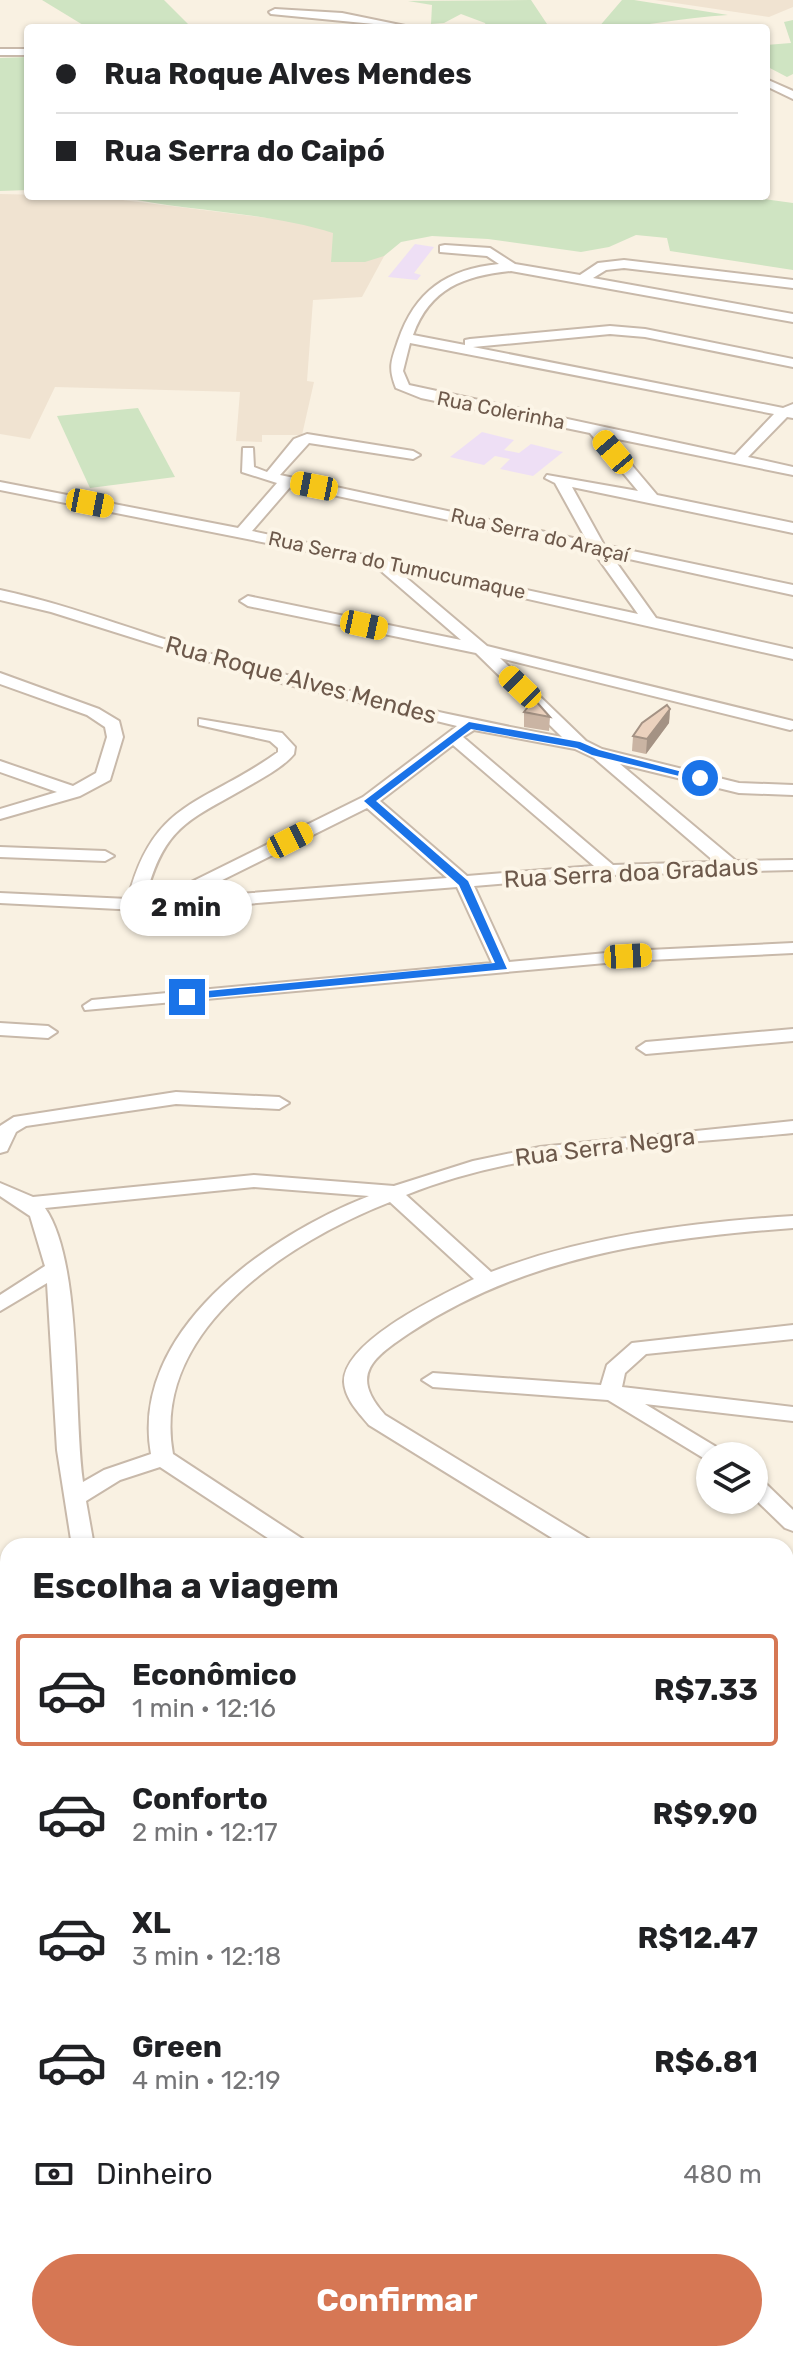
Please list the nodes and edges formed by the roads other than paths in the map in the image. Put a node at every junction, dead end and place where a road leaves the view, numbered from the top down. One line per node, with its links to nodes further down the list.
1 (275, 12): 2 (street)
2 (384, 24)
3 (0, 52): 4 (street)
4 (24, 52)
5 (770, 84): 6 (street)
6 (793, 95)
7 (445, 249): 8 (street)
8 (511, 267): 9 (street); 12 (street)
9 (583, 279): 10 (street); 11 (street)
10 (793, 284)
11 (793, 318)
12 (407, 338): 13 (street); 16 (street, Rua Colerinha)
13 (450, 345): 14 (street); 15 (street)
14 (793, 363)
15 (790, 412): 19 (street)
16 (594, 429): 19 (street, Rua Colerinha); 24 (street)
17 (248, 451): 21 (street)
18 (413, 455): 21 (street)
19 (738, 460): 20 (street, Rua Colerinha)
20 (793, 471)
21 (270, 477): 22 (street, Rua Serra do Araçaí)
22 (287, 481): 26 (street); 27 (street, Rua Serra do Araçaí)
23 (0, 486): 26 (street, Rua Serra do Tumucumaque)
24 (652, 499): 25 (street); 27 (street)
25 (793, 528)
26 (243, 532): 28 (street, Rua Serra do Tumucumaque)
27 (599, 549): 29 (street, Rua Serra do Araçaí); 32 (street)
28 (377, 560): 32 (street, Rua Serra do Tumucumaque); 33 (street)
29 (793, 590)
30 (0, 595): 37 (street, Rua Roque Alves Mendes)
31 (248, 601): 33 (street)
32 (649, 619): 34 (street, Rua Serra do Tumucumaque)
33 (481, 649): 38 (street); 40 (street)
34 (793, 654)
35 (0, 678): 45 (street)
36 (205, 722): 57 (street)
37 (469, 725): 39 (street); 40 (street, Rua Roque Alves Mendes)
38 (790, 725)
39 (455, 739): 46 (street); 54 (street)
40 (588, 749): 42 (street, Rua Roque Alves Mendes); 43 (street)
41 (0, 766): 45 (street)
42 (659, 767): 43 (street); 44 (street, Rua Roque Alves Mendes)
43 (628, 776): 53 (street)
44 (793, 790)
45 (74, 792): 47 (street)
46 (369, 801): 55 (street); 58 (street)
47 (33, 802): 48 (street); 49 (street)
48 (0, 803)
49 (0, 814)
50 (0, 852): 51 (street)
51 (105, 856)
52 (793, 865): 53 (street, Rua Serra doa Gradaus)
53 (732, 867): 54 (street, Rua Serra doa Gradaus)
54 (609, 870): 55 (street, Rua Serra doa Gradaus)
55 (464, 883): 58 (street, Rua Serra doa Gradaus); 60 (street)
56 (0, 898): 57 (street, Rua Serra doa Gradaus)
57 (135, 906): 58 (street, Rua Serra doa Gradaus)
58 (158, 906)
59 (793, 948): 60 (street)
60 (502, 966): 61 (street)
61 (92, 1006)
62 (0, 1029): 63 (street)
63 (48, 1032)
64 (793, 1035): 65 (street)
65 (646, 1048)
66 (279, 1103): 68 (street)
67 (792, 1130): 71 (street, Rua Serra Negra)
68 (0, 1147)
69 (327, 1188): 71 (street); 72 (street); 73 (street)
70 (0, 1189): 72 (street)
71 (390, 1191): 73 (street, Rua Serra Negra); 76 (street)
72 (29, 1204): 75 (street)
73 (330, 1221): 83 (street, Rua Serra Negra)
74 (793, 1222): 76 (street)
75 (54, 1269): 77 (street); 84 (street)
76 (488, 1281): 89 (street)
77 (0, 1304)
78 (793, 1332): 80 (street)
79 (433, 1380): 80 (street)
80 (610, 1393): 81 (street); 82 (street)
81 (793, 1414)
82 (696, 1445)
83 (163, 1458): 84 (street); 88 (street)
84 (74, 1498): 87 (street)
85 (768, 1499): 86 (street)
86 (793, 1523)
87 (82, 1538)
88 (284, 1538)
89 (565, 1538)

